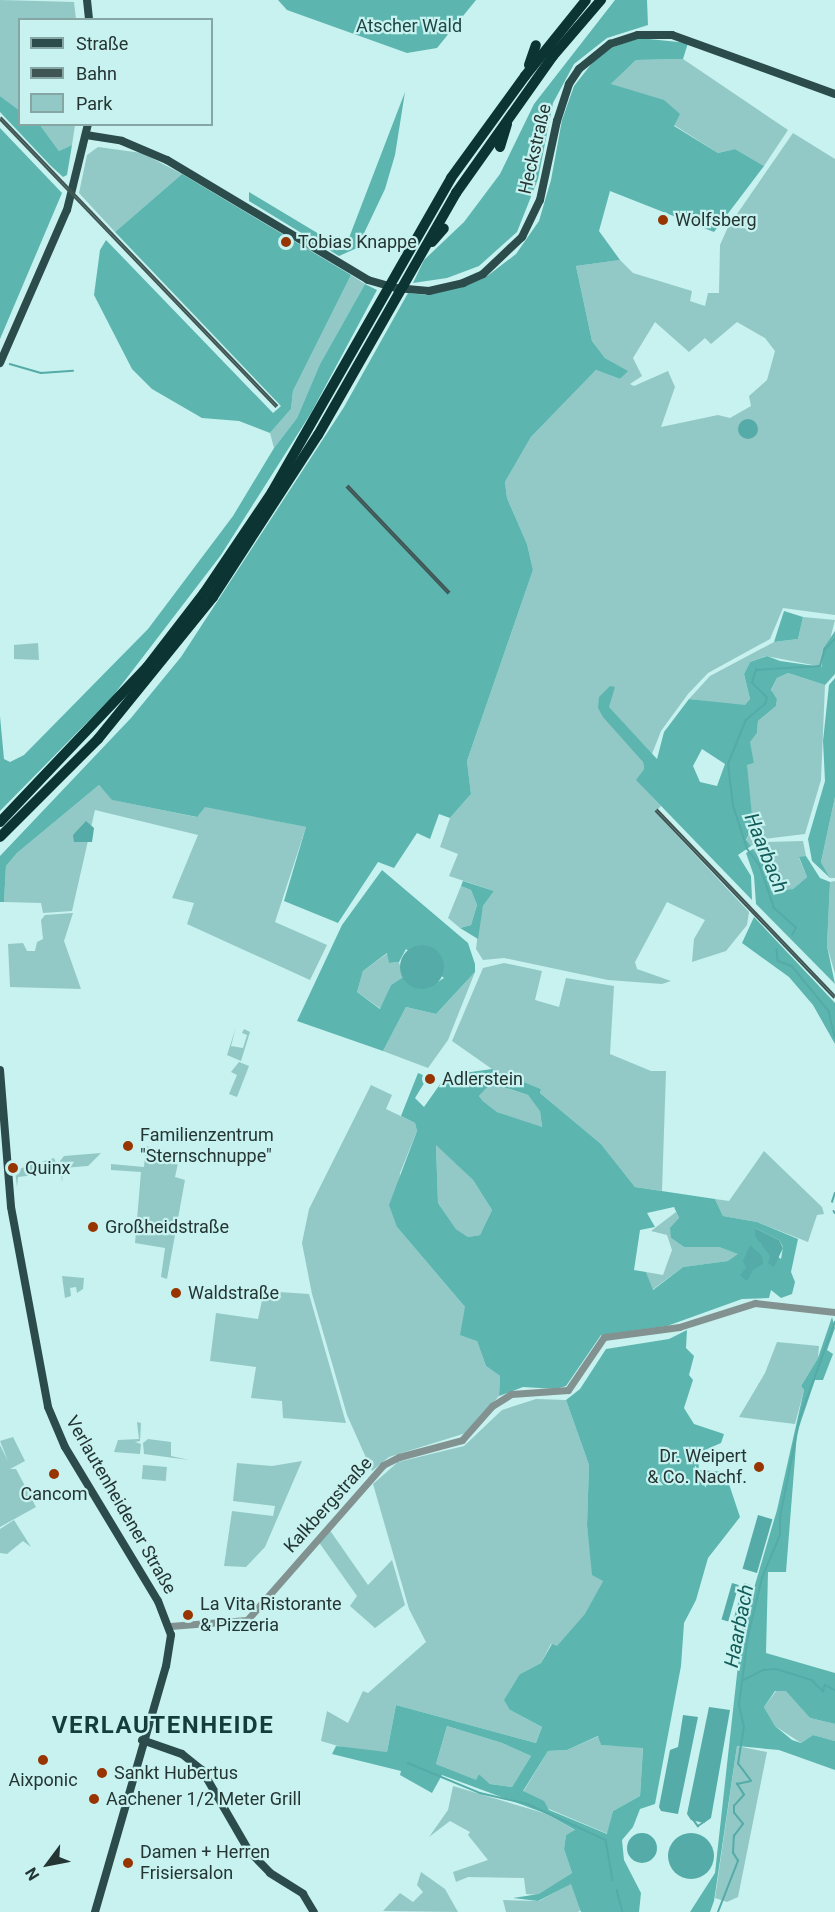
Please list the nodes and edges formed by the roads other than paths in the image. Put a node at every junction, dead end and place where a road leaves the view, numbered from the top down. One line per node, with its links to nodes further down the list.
1 (87, 0): 4 (main road)
2 (586, 0): 6 (highway)
3 (601, 0): 8 (highway)
4 (89, 18)
5 (536, 45): 6 (highway)
6 (525, 76): 13 (highway)
7 (835, 94): 10 (main road, Heckstraße)
8 (509, 115): 11 (highway); 13 (highway)
9 (88, 126): 10 (main road)
10 (86, 135): 14 (main road)
11 (500, 147)
12 (444, 228): 13 (highway)
13 (408, 266): 15 (highway); 15 (highway)
14 (0, 363)
15 (2, 828)
16 (0, 1070): 18 (main road, Verlautenheidener Straße)
17 (835, 1312): 18 (street, Kalkbergstraße)
18 (170, 1626): 19 (main road)
19 (142, 1740): 20 (main road); 21 (main road)
20 (95, 1912)
21 (314, 1912)

